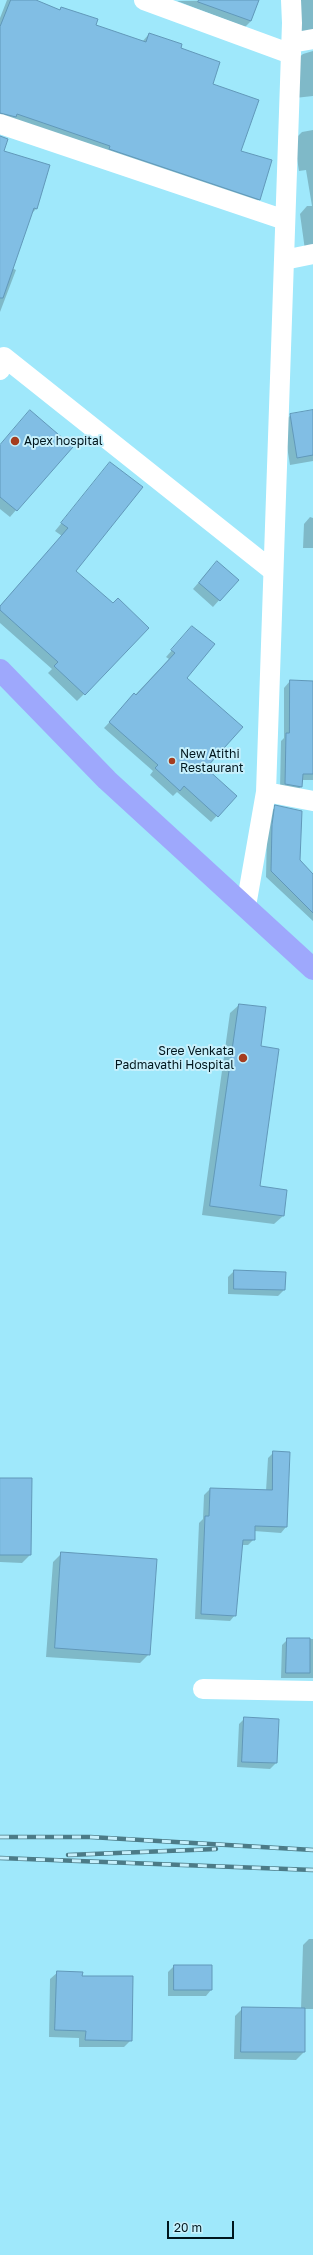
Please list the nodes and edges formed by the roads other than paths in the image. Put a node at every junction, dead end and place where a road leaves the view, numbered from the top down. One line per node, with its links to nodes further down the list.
1 (144, 0): 4 (street)
2 (291, 0): 4 (street)
3 (313, 39): 4 (street)
4 (291, 48): 6 (street)
5 (0, 124): 6 (street)
6 (285, 220): 8 (street)
7 (313, 254): 8 (street)
8 (284, 260): 10 (street)
9 (0, 370): 10 (street)
10 (273, 571): 12 (street)
11 (0, 670): 14 (highway)
12 (266, 792): 13 (street); 14 (street)
13 (313, 801)
14 (246, 906): 15 (highway)
15 (313, 969)
16 (203, 1689): 17 (street)
17 (313, 1692)

